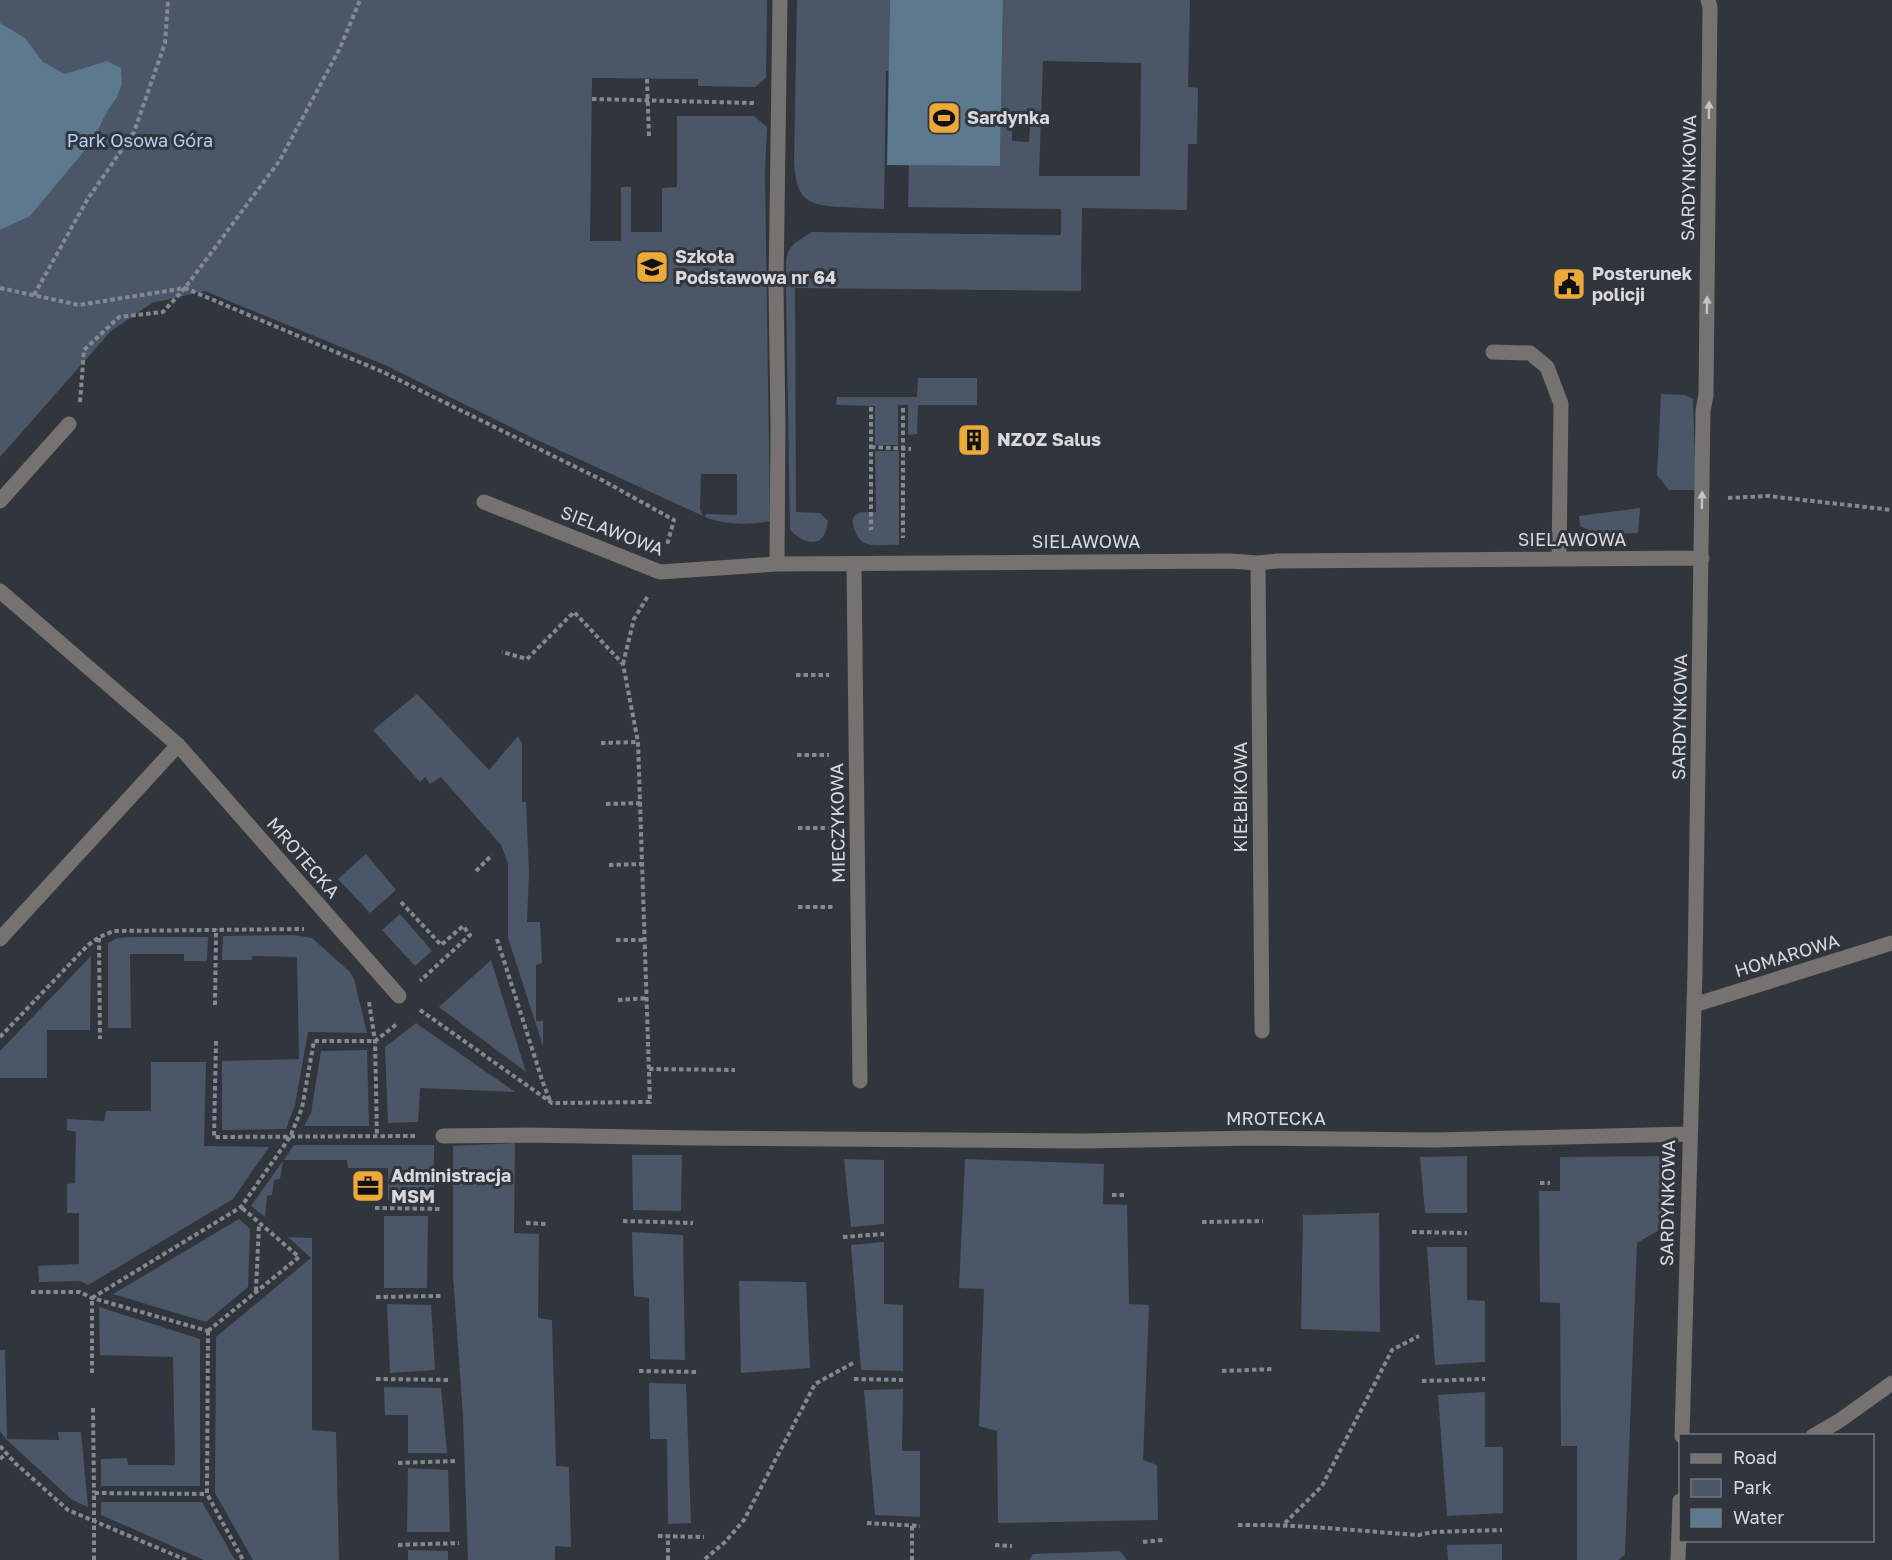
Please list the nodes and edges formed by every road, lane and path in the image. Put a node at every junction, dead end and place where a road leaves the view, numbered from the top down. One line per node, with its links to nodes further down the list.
1 (168, 0): 12 (path)
2 (360, 0): 11 (path)
3 (780, 0): 8 (street)
4 (1708, 0): 20 (street, SARDYNKOWA, one-way to 4)
5 (647, 79): 7 (path)
6 (592, 99): 7 (path)
7 (648, 100): 8 (path); 9 (path)
8 (779, 104): 29 (street)
9 (648, 136)
10 (0, 288): 12 (path)
11 (185, 288): 12 (path); 16 (path); 31 (path)
12 (34, 295)
13 (1493, 352): 26 (street)
14 (871, 407): 17 (path)
15 (903, 408): 18 (path)
16 (69, 424): 21 (street)
17 (872, 447): 18 (path); 24 (path)
18 (903, 448): 19 (path); 27 (path)
19 (911, 449)
20 (1702, 500): 23 (path); 25 (street, SARDYNKOWA, one-way to 20)
21 (0, 501)
22 (484, 501): 31 (street, SIELAWOWA)
23 (1892, 510)
24 (871, 530)
25 (1702, 558): 26 (street, SIELAWOWA); 66 (street, SARDYNKOWA)
26 (1559, 559): 28 (street, SIELAWOWA)
27 (903, 562): 28 (street, SIELAWOWA); 30 (street, SIELAWOWA)
28 (1258, 563): 69 (street, KIEŁBIKOWA)
29 (777, 564): 30 (street, SIELAWOWA); 31 (street, SIELAWOWA)
30 (854, 564): 76 (street, MIECZYKOWA)
31 (660, 572): 34 (path)
32 (0, 591): 39 (street, MROTECKA)
33 (502, 652): 34 (path)
34 (623, 664): 37 (path)
35 (796, 675): 36 (path)
36 (817, 675)
37 (638, 742): 38 (path); 42 (path)
38 (601, 743)
39 (178, 745): 56 (street); 62 (street, MROTECKA)
40 (797, 754): 41 (path)
41 (815, 754)
42 (641, 803): 43 (path); 47 (path)
43 (606, 804)
44 (798, 828): 45 (path)
45 (818, 828)
46 (492, 855): 49 (path)
47 (641, 864): 48 (path); 59 (path)
48 (609, 865)
49 (476, 871)
50 (401, 902): 61 (path)
51 (817, 906): 52 (path)
52 (798, 907)
53 (295, 928): 54 (path)
54 (216, 929): 55 (path); 65 (path)
55 (99, 937): 70 (path); 71 (path)
56 (0, 939)
57 (497, 939): 77 (path)
58 (616, 940): 59 (path)
59 (645, 940): 63 (path)
60 (1892, 943): 66 (street, HOMAROWA)
61 (417, 984)
62 (399, 996)
63 (648, 998): 64 (path); 74 (path)
64 (618, 999)
65 (215, 1005)
66 (1694, 1005): 78 (street, SARDYNKOWA)
67 (417, 1008): 77 (path)
68 (402, 1019): 73 (path)
69 (1262, 1030)
70 (0, 1037)
71 (100, 1039)
72 (216, 1041): 81 (path)
73 (375, 1041): 79 (path); 81 (path)
74 (649, 1069): 75 (path); 77 (path)
75 (735, 1070)
76 (860, 1081)
77 (552, 1103)
78 (1689, 1134): 80 (street, MROTECKA); 121 (street, SARDYNKOWA)
79 (377, 1136): 80 (path); 81 (path)
80 (443, 1136)
81 (290, 1137): 86 (path)
82 (1550, 1183): 83 (path)
83 (1539, 1184)
84 (1112, 1195): 85 (path)
85 (1127, 1195)
86 (241, 1207): 92 (path); 104 (path)
87 (375, 1208): 88 (path)
88 (442, 1209)
89 (623, 1221): 94 (path)
90 (1263, 1221): 91 (path)
91 (1202, 1222)
92 (260, 1223): 101 (path); 101 (path)
93 (526, 1223): 95 (path)
94 (693, 1223)
95 (548, 1224)
96 (1412, 1232): 97 (path)
97 (1467, 1233)
98 (884, 1234): 99 (path)
99 (843, 1237)
100 (31, 1292): 104 (path)
101 (256, 1292): 105 (path)
102 (441, 1296): 103 (path)
103 (376, 1297)
104 (92, 1298): 105 (path); 112 (path)
105 (208, 1332): 129 (path)
106 (1419, 1336): 132 (path)
107 (853, 1363): 147 (path)
108 (1274, 1369): 110 (path)
109 (639, 1371): 111 (path)
110 (1222, 1371)
111 (696, 1372)
112 (92, 1373)
113 (1485, 1378): 118 (path)
114 (376, 1379): 116 (path)
115 (854, 1379): 117 (path)
116 (450, 1380)
117 (903, 1380)
118 (1422, 1381)
119 (1892, 1383): 122 (street)
120 (93, 1408): 128 (path)
121 (1682, 1434)
122 (1816, 1434)
123 (0, 1446): 124 (path)
124 (7, 1453): 125 (path); 130 (path)
125 (0, 1459)
126 (457, 1461): 127 (path)
127 (398, 1463)
128 (94, 1493): 129 (path); 130 (path)
129 (207, 1494): 150 (path)
130 (94, 1520): 148 (path); 149 (path)
131 (867, 1523): 134 (path)
132 (1285, 1524): 133 (path); 136 (path)
133 (1238, 1525)
134 (912, 1526): 135 (path); 152 (path)
135 (920, 1526)
136 (1502, 1530)
137 (1679, 1530): 153 (street)
138 (658, 1536): 139 (path)
139 (668, 1537): 140 (path); 151 (path)
140 (704, 1537)
141 (1163, 1540): 142 (path)
142 (1143, 1542)
143 (459, 1543): 144 (path)
144 (399, 1545)
145 (995, 1545): 146 (path)
146 (1012, 1546)
147 (705, 1559)
148 (94, 1560)
149 (186, 1560)
150 (243, 1560)
151 (668, 1560)
152 (912, 1560)
153 (1678, 1560)

